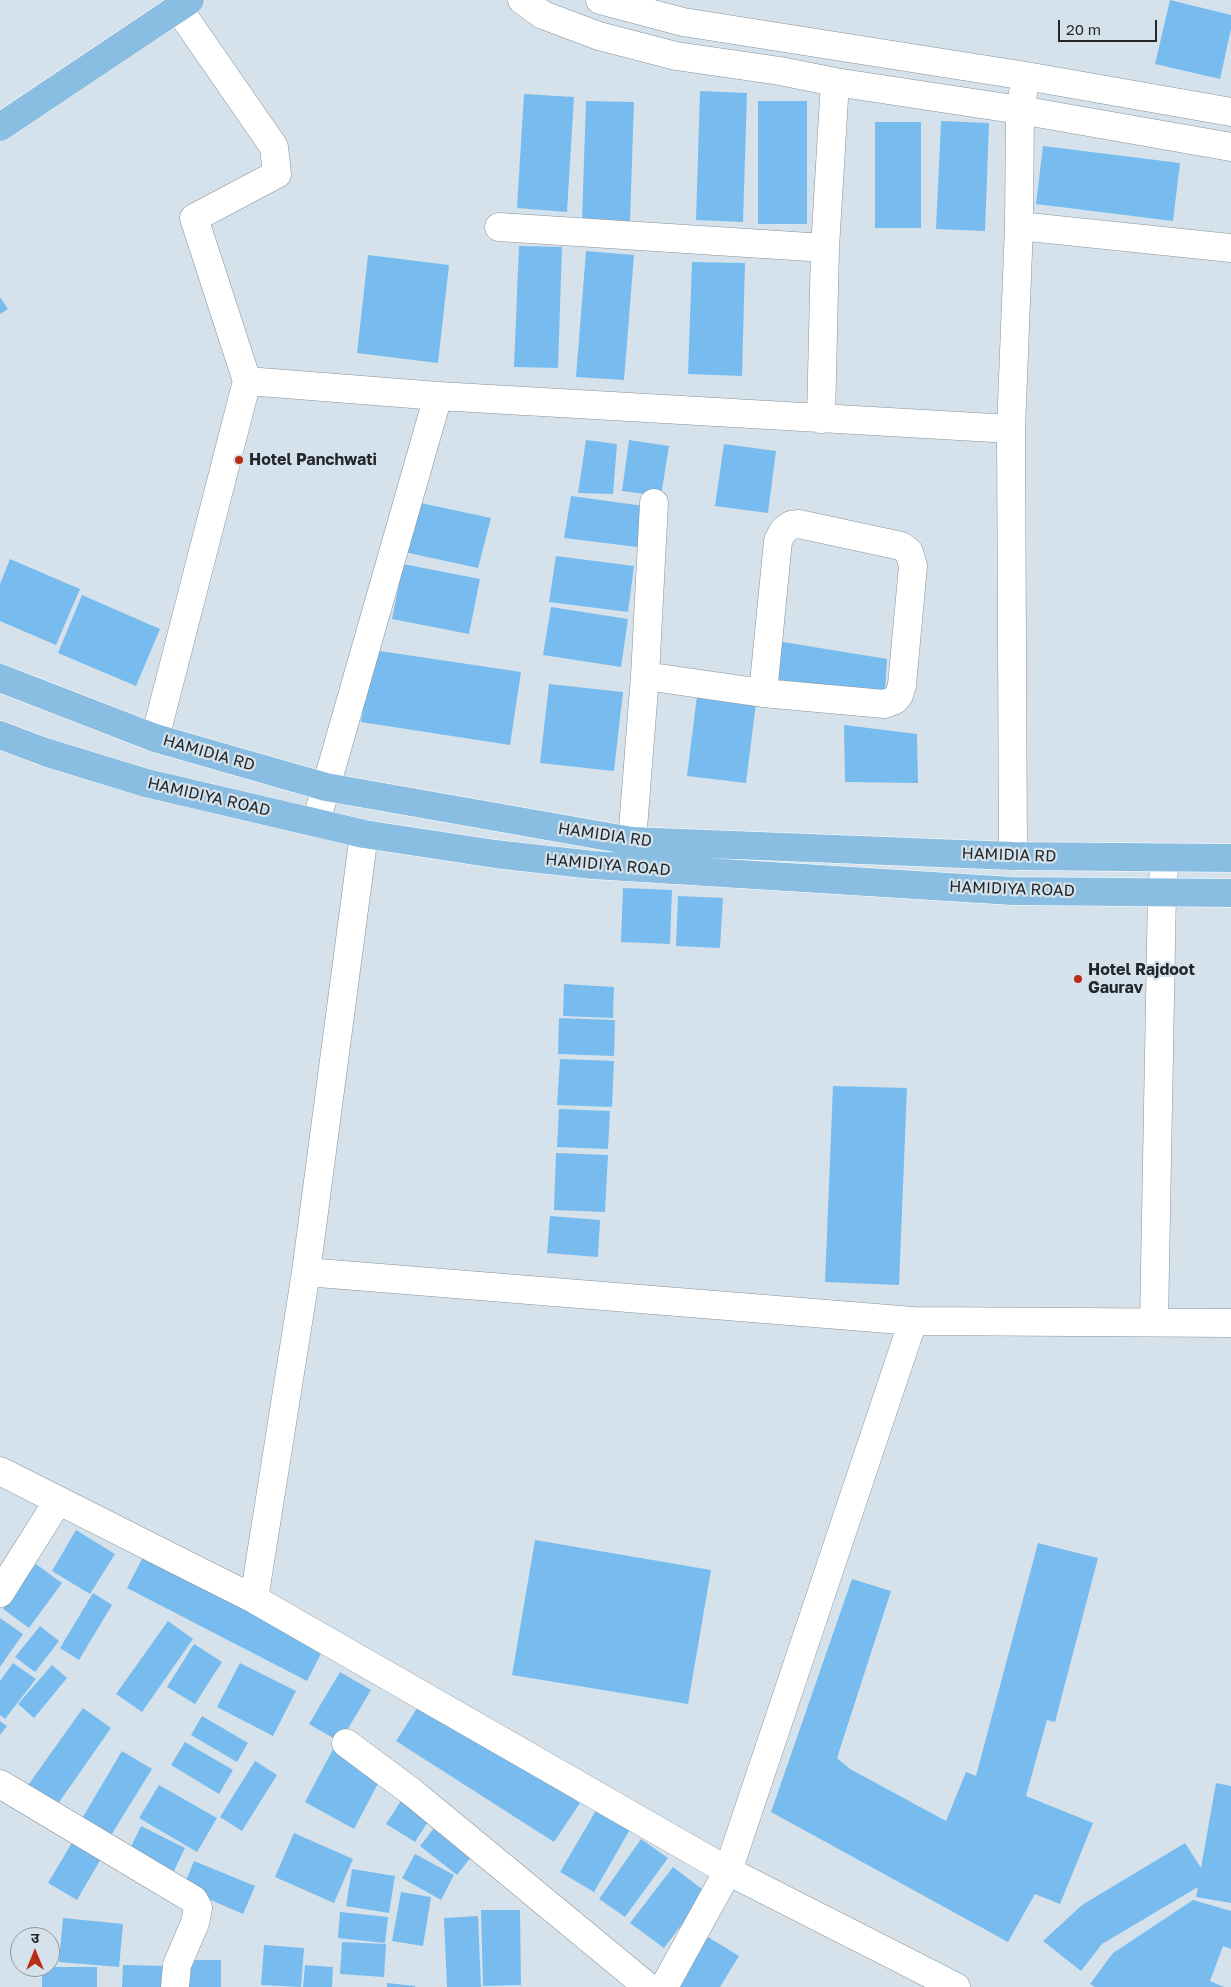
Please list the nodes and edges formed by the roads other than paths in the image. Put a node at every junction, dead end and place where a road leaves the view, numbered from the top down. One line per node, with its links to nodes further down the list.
1 (522, 0): 5 (street)
2 (589, 0): 5 (street)
3 (600, 0): 6 (street)
4 (184, 4): 10 (main road); 16 (street)
5 (579, 28): 7 (street)
6 (1026, 76): 8 (street); 9 (street)
7 (835, 82): 8 (street); 14 (street)
8 (1020, 110): 11 (street); 12 (street)
9 (1231, 112)
10 (0, 127)
11 (1231, 147)
12 (1019, 226): 15 (street); 19 (street)
13 (499, 227): 14 (street)
14 (825, 248): 18 (street)
15 (1231, 248)
16 (247, 381): 17 (street); 25 (street)
17 (438, 396): 18 (street); 26 (street)
18 (821, 418): 19 (street)
19 (1011, 429): 30 (street)
20 (654, 503): 21 (street)
21 (645, 676): 23 (street); 29 (street)
22 (0, 678): 25 (main road, HAMIDIA RD)
23 (763, 693): 23 (street)
24 (0, 735): 27 (main road, HAMIDIYA ROAD)
25 (155, 738): 26 (main road, HAMIDIA RD)
26 (326, 787): 27 (street); 29 (main road, HAMIDIA RD)
27 (316, 822): 28 (main road, HAMIDIYA ROAD)
28 (364, 834): 33 (main road, HAMIDIYA ROAD); 35 (street)
29 (632, 841): 30 (main road, HAMIDIA RD)
30 (1013, 856): 31 (main road, HAMIDIA RD)
31 (1165, 858): 32 (main road, HAMIDIA RD); 33 (street)
32 (1231, 858)
33 (1162, 892): 34 (main road, HAMIDIYA ROAD); 37 (street)
34 (1231, 893)
35 (306, 1272): 36 (street); 42 (street)
36 (913, 1321): 37 (street); 45 (street)
37 (1154, 1322): 38 (street)
38 (1231, 1323)
39 (0, 1471): 40 (street)
40 (58, 1501): 41 (street); 42 (street)
41 (0, 1593)
42 (254, 1599): 45 (street)
43 (346, 1743): 47 (street)
44 (0, 1784): 46 (street)
45 (728, 1871): 48 (street); 49 (street)
46 (175, 1987)
47 (648, 1987)
48 (664, 1987)
49 (956, 1987)

